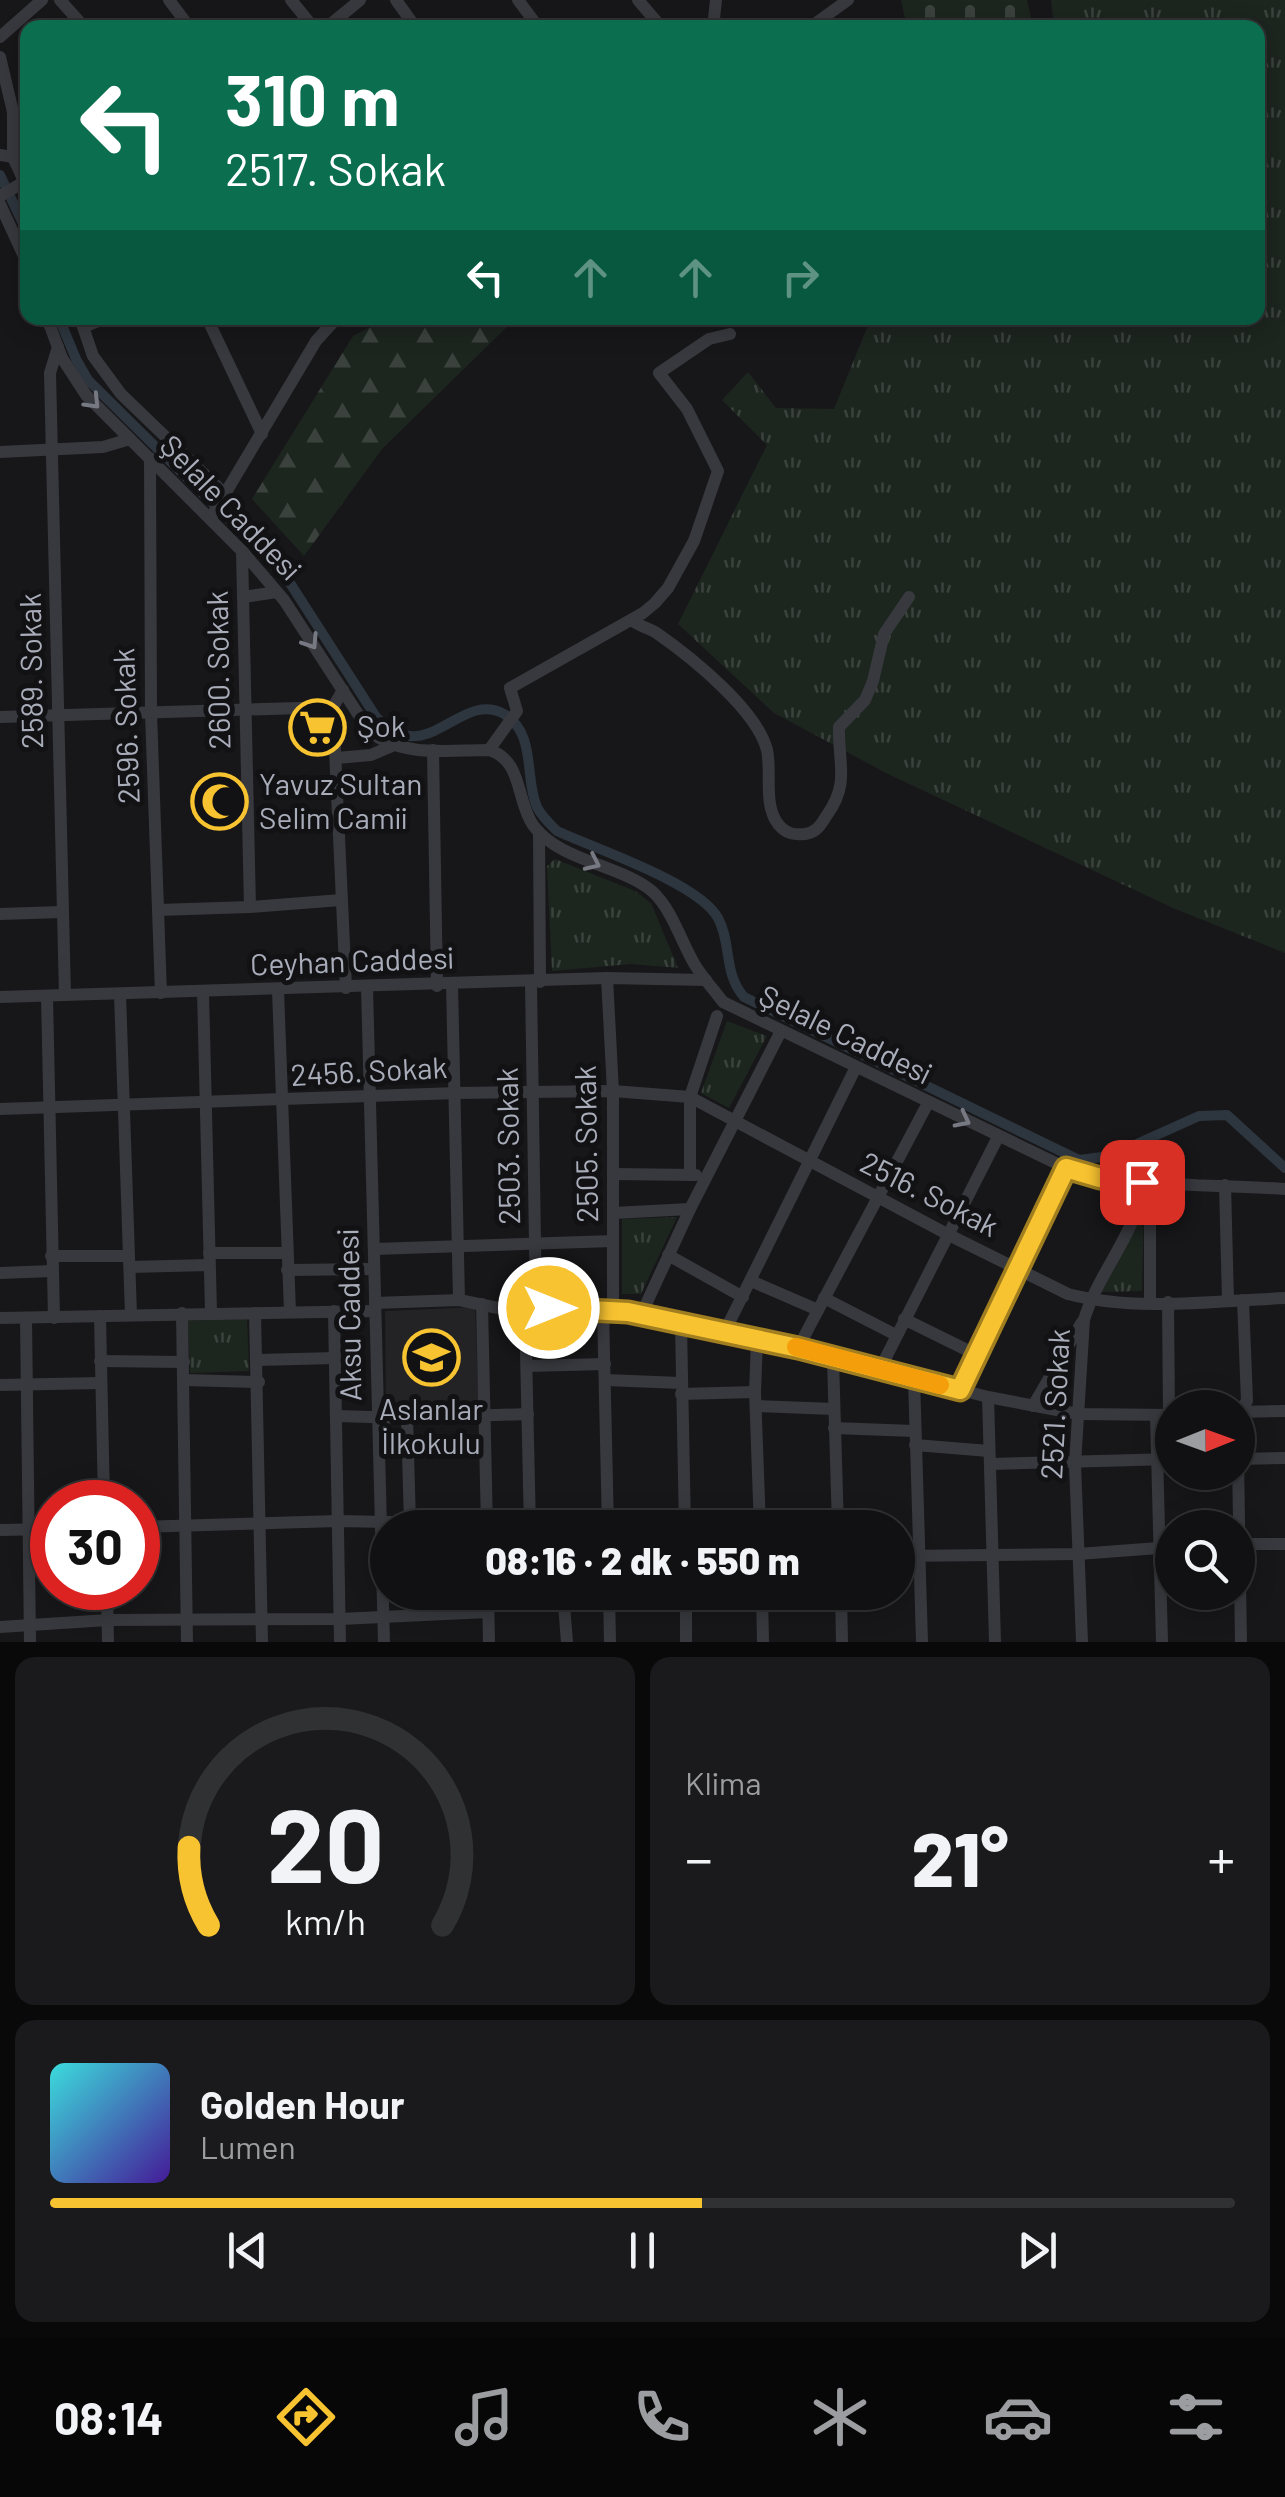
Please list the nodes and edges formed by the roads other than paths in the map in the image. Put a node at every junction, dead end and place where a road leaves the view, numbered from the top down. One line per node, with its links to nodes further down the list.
1 (42, 0): 14 (street)
2 (60, 0): 8 (street)
3 (168, 0): 9 (street)
4 (291, 0): 10 (street)
5 (360, 0): 11 (street)
6 (638, 0): 12 (street)
7 (838, 2): 13 (street)
8 (78, 20)
9 (184, 20)
10 (307, 20)
11 (344, 20)
12 (655, 20)
13 (818, 20)
14 (0, 37)
15 (0, 56): 16 (street)
16 (6, 156): 17 (street)
17 (13, 192): 18 (street)
18 (20, 226)
19 (50, 325): 24 (street, Şelale Caddesi)
20 (83, 325): 30 (street)
21 (210, 325): 25 (street)
22 (331, 325): 25 (street)
23 (730, 334): 36 (street)
24 (58, 347): 26 (street, Şelale Caddesi, one-way to 26); 27 (street, 2589. Sokak)
25 (262, 434): 30 (street)
26 (130, 438): 27 (street); 29 (street, Şelale Caddesi)
27 (52, 451): 28 (street); 41 (street, 2589. Sokak)
28 (0, 452)
29 (150, 458): 31 (street, Şelale Caddesi); 40 (street, 2596. Sokak)
30 (226, 496): 31 (street)
31 (210, 519): 32 (street, Şelale Caddesi)
32 (242, 551): 33 (street, Şelale Caddesi); 34 (street, 2600. Sokak)
33 (278, 592): 34 (street); 37 (street, Şelale Caddesi, one-way to 37)
34 (242, 597): 39 (street, 2600. Sokak)
35 (909, 597): 36 (street)
36 (631, 620): 45 (street)
37 (343, 690): 38 (street); 43 (street, Şelale Caddesi)
38 (334, 706): 39 (street); 46 (street)
39 (245, 709): 40 (street); 49 (street, 2600. Sokak)
40 (151, 714): 41 (street); 50 (street, 2596. Sokak)
41 (58, 716): 42 (street); 51 (street, 2589. Sokak)
42 (0, 717)
43 (392, 746): 44 (street); 46 (street)
44 (434, 750): 45 (street); 57 (street)
45 (489, 750): 47 (street)
46 (338, 758): 48 (street)
47 (539, 832): 54 (street, Şelale Caddesi, one-way to 54); 55 (street, 2503. Sokak)
48 (342, 900): 49 (street); 59 (street)
49 (250, 907): 50 (street)
50 (158, 910): 62 (street, 2596. Sokak)
51 (61, 912): 52 (street); 65 (street, 2589. Sokak)
52 (0, 914)
53 (607, 978): 54 (street, Ceyhan Caddesi); 55 (street, Ceyhan Caddesi); 71 (street, 2505. Sokak)
54 (706, 980): 68 (street, Şelale Caddesi)
55 (536, 982): 56 (street, Ceyhan Caddesi); 70 (street, 2503. Sokak)
56 (452, 984): 57 (street, Ceyhan Caddesi); 72 (street)
57 (437, 986): 58 (street, Ceyhan Caddesi)
58 (367, 987): 59 (street, Ceyhan Caddesi); 73 (street, Aksu Caddesi)
59 (346, 988): 60 (street, Ceyhan Caddesi)
60 (278, 990): 61 (street, Ceyhan Caddesi); 75 (street)
61 (203, 992): 62 (street, Ceyhan Caddesi); 77 (street)
62 (160, 993): 63 (street, Ceyhan Caddesi)
63 (120, 994): 65 (street, Ceyhan Caddesi); 78 (street)
64 (47, 996): 65 (street, Ceyhan Caddesi); 66 (street, Ceyhan Caddesi); 79 (street)
65 (65, 996)
66 (0, 997)
67 (717, 1016): 74 (street)
68 (781, 1031): 69 (street, Şelale Caddesi); 81 (street)
69 (856, 1068): 76 (street, Şelale Caddesi); 83 (street)
70 (533, 1092): 71 (street, 2456. Sokak); 72 (street, 2456. Sokak); 96 (street, 2503. Sokak)
71 (613, 1092): 74 (street, 2456. Sokak); 85 (street, 2505. Sokak)
72 (456, 1093): 73 (street, 2456. Sokak); 97 (street)
73 (370, 1096): 75 (street, 2456. Sokak); 98 (street, Aksu Caddesi)
74 (690, 1097): 81 (street, 2456. Sokak); 86 (street)
75 (282, 1102): 77 (street, 2456. Sokak); 99 (street)
76 (928, 1103): 82 (street, Şelale Caddesi, one-way to 82); 91 (street)
77 (204, 1104): 78 (street, 2456. Sokak); 101 (street)
78 (124, 1106): 79 (street, 2456. Sokak); 102 (street)
79 (48, 1108): 80 (street, 2456. Sokak); 103 (street)
80 (0, 1109)
81 (734, 1122): 83 (street, 2516. Sokak); 87 (street)
82 (998, 1138): 84 (street, Şelale Caddesi); 94 (street)
83 (807, 1161): 91 (street, 2516. Sokak); 108 (street)
84 (1066, 1168): 88 (street, Şelale Caddesi); 104 (street)
85 (613, 1174): 86 (street); 93 (street, 2505. Sokak)
86 (690, 1175): 87 (street)
87 (708, 1175): 92 (street)
88 (1146, 1183): 89 (street, Şelale Caddesi); 112 (street, 2521. Sokak); 115 (street)
89 (1225, 1185): 90 (street, Şelale Caddesi); 113 (street)
90 (1285, 1189)
91 (876, 1198): 94 (street, 2516. Sokak); 118 (street)
92 (690, 1209): 93 (street); 100 (street)
93 (613, 1213): 95 (street, 2505. Sokak)
94 (948, 1235): 104 (street, 2516. Sokak); 133 (street)
95 (613, 1241): 96 (street); 121 (street, 2505. Sokak)
96 (535, 1244): 97 (street); 120 (street, 2503. Sokak)
97 (458, 1246): 98 (street); 111 (street)
98 (374, 1249): 106 (street, Aksu Caddesi)
99 (287, 1253): 101 (street); 105 (street)
100 (668, 1255): 109 (street); 128 (street)
101 (209, 1259): 102 (street); 123 (street)
102 (129, 1261): 103 (street); 127 (street)
103 (52, 1263): 107 (street); 132 (street)
104 (1017, 1267): 112 (street, 2516. Sokak); 140 (street)
105 (287, 1270): 106 (street); 125 (street)
106 (374, 1270): 119 (street, Aksu Caddesi)
107 (0, 1273)
108 (751, 1281): 109 (street); 118 (street)
109 (742, 1297): 136 (street)
110 (1285, 1298): 114 (street, 2516. Sokak)
111 (460, 1300): 117 (street); 119 (street)
112 (1090, 1300): 115 (street, 2516. Sokak); 134 (street, 2521. Sokak)
113 (1228, 1300): 114 (street, 2516. Sokak); 116 (street, 2516. Sokak)
114 (1243, 1300): 159 (street)
115 (1150, 1302): 116 (street, 2516. Sokak)
116 (1168, 1302): 158 (street)
117 (482, 1304): 120 (street); 171 (street)
118 (821, 1304): 137 (street); 139 (street)
119 (375, 1306): 122 (street); 172 (street, Aksu Caddesi)
120 (531, 1308): 121 (street); 147 (street, 2503. Sokak)
121 (608, 1310): 128 (street); 146 (street, 2505. Sokak)
122 (334, 1311): 125 (street); 141 (street)
123 (211, 1312): 124 (street); 126 (street)
124 (255, 1312): 125 (street); 143 (street)
125 (290, 1312)
126 (182, 1313): 127 (street); 145 (street)
127 (131, 1315): 129 (street)
128 (641, 1315): 135 (street)
129 (100, 1316): 132 (street); 144 (street)
130 (0, 1318): 131 (street)
131 (26, 1318): 132 (street); 154 (street)
132 (54, 1318)
133 (904, 1319): 137 (street); 140 (street)
134 (1084, 1320): 163 (street); 168 (street, 2521. Sokak)
135 (681, 1325): 136 (street); 156 (street)
136 (724, 1334): 138 (street)
137 (896, 1334): 148 (street)
138 (757, 1340): 139 (street); 160 (street)
139 (798, 1348): 142 (street)
140 (977, 1355): 157 (street)
141 (335, 1358): 143 (street); 170 (street)
142 (833, 1358): 148 (street); 164 (street)
143 (258, 1360): 153 (street)
144 (100, 1362): 145 (street); 152 (street)
145 (184, 1362): 150 (street)
146 (604, 1364): 147 (street); 151 (street, 2505. Sokak)
147 (527, 1366): 167 (street, 2503. Sokak)
148 (880, 1369): 149 (street)
149 (914, 1378): 157 (street); 175 (street)
150 (184, 1380): 153 (street); 193 (street)
151 (605, 1380): 156 (street); 186 (street, 2505. Sokak)
152 (100, 1382): 154 (street); 181 (street)
153 (259, 1382): 192 (street)
154 (26, 1384): 155 (street); 195 (street)
155 (0, 1385)
156 (681, 1388): 160 (street); 187 (street)
157 (960, 1390): 161 (street)
158 (1166, 1390)
159 (1247, 1390)
160 (755, 1392): 162 (street)
161 (988, 1397): 163 (street); 176 (street)
162 (757, 1406): 164 (street); 188 (street)
163 (1033, 1406): 168 (street)
164 (834, 1409): 174 (street)
165 (1285, 1411): 166 (street)
166 (1255, 1412)
167 (528, 1414): 171 (street); 185 (street, 2503. Sokak)
168 (1078, 1414): 169 (street); 180 (street, 2521. Sokak)
169 (1155, 1415)
170 (336, 1416): 172 (street); 190 (street)
171 (484, 1416): 173 (street); 184 (street)
172 (378, 1418): 173 (street); 182 (street, Aksu Caddesi)
173 (407, 1418): 183 (street)
174 (834, 1428): 175 (street); 189 (street)
175 (915, 1438): 176 (street); 202 (street)
176 (990, 1458): 180 (street); 203 (street)
177 (1285, 1458): 178 (street)
178 (1255, 1459)
179 (1155, 1460): 180 (street)
180 (1075, 1464): 200 (street, 2521. Sokak)
181 (103, 1480)
182 (381, 1510)
183 (410, 1510)
184 (487, 1510)
185 (530, 1510)
186 (608, 1510)
187 (684, 1510)
188 (760, 1510)
189 (837, 1510)
190 (338, 1521): 191 (street); 192 (street); 216 (street)
191 (370, 1522)
192 (261, 1524): 193 (street); 215 (street)
193 (185, 1526): 194 (street); 218 (street)
194 (160, 1527)
195 (28, 1529): 196 (street); 219 (street)
196 (0, 1530)
197 (1255, 1544): 198 (street)
198 (1285, 1544)
199 (1155, 1548): 200 (street)
200 (1078, 1554): 203 (street); 235 (street, 2521. Sokak)
201 (915, 1556): 202 (street)
202 (920, 1556): 203 (street); 233 (street)
203 (993, 1557): 234 (street)
204 (108, 1610): 217 (street)
205 (383, 1610): 214 (street, Aksu Caddesi)
206 (564, 1610): 228 (street)
207 (609, 1610): 229 (street)
208 (686, 1610): 230 (street)
209 (762, 1610): 231 (street)
210 (841, 1610): 232 (street)
211 (1163, 1610): 236 (street)
212 (1240, 1610): 237 (street)
213 (488, 1612): 214 (street); 227 (street)
214 (383, 1616): 216 (street); 226 (street, Aksu Caddesi)
215 (262, 1618): 216 (street); 218 (street); 224 (street)
216 (340, 1619): 225 (street)
217 (108, 1620): 218 (street); 219 (street); 222 (street)
218 (186, 1620): 223 (street)
219 (29, 1626): 220 (street); 221 (street)
220 (0, 1627)
221 (30, 1642)
222 (108, 1642)
223 (187, 1642)
224 (262, 1642)
225 (340, 1642)
226 (384, 1642)
227 (489, 1642)
228 (567, 1642)
229 (610, 1642)
230 (686, 1642)
231 (763, 1642)
232 (842, 1642)
233 (922, 1642)
234 (994, 1642)
235 (1082, 1642)
236 (1162, 1642)
237 (1241, 1642)

